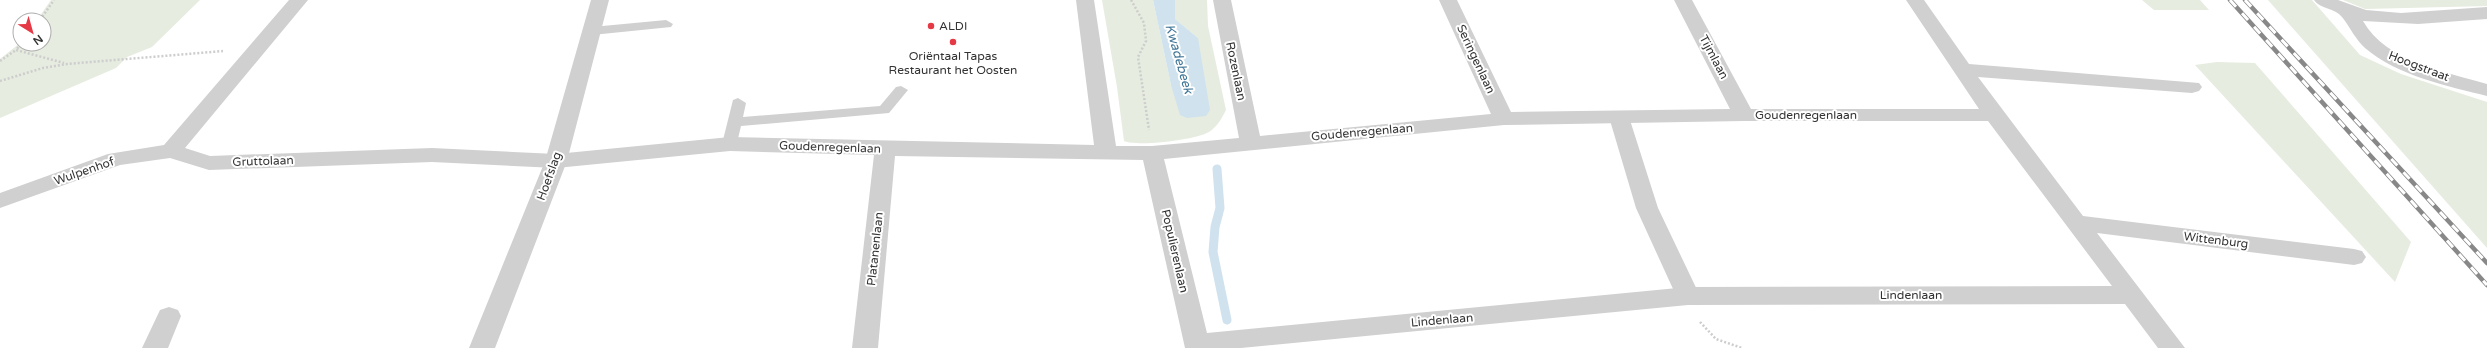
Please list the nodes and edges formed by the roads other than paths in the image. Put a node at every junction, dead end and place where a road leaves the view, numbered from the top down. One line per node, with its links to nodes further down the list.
1 (300, 0): 26 (street)
2 (600, 0): 12 (street, Hoefslag)
3 (1085, 0): 27 (street)
4 (1222, 0): 23 (street, Rozenlaan)
5 (1448, 0): 21 (street, Seringenlaan)
6 (1683, 0): 18 (street, Tijmlaan)
7 (1915, 0): 13 (street)
8 (2323, 0): 9 (street)
9 (2349, 12): 10 (street); 16 (street, Hoogstraat)
10 (2487, 13)
11 (666, 24): 12 (lane)
12 (592, 31): 29 (street, Hoefslag)
13 (1965, 70): 14 (street); 19 (street)
14 (2192, 87)
15 (901, 90): 22 (lane)
16 (2487, 90)
17 (738, 103): 22 (lane)
18 (1744, 115): 19 (street, Goudenregenlaan); 20 (street, Goudenregenlaan)
19 (1994, 115): 31 (street)
20 (1619, 117): 21 (street, Goudenregenlaan); 34 (street)
21 (1504, 119): 23 (street, Goudenregenlaan)
22 (734, 122): 24 (lane)
23 (1251, 142): 28 (street, Goudenregenlaan)
24 (730, 144): 25 (street, Goudenregenlaan); 29 (street, Goudenregenlaan)
25 (885, 149): 27 (street, Goudenregenlaan); 39 (street, Platanenlaan)
26 (171, 151): 29 (street, Gruttolaan); 30 (street, Wulpenhof)
27 (1106, 152): 28 (street, Goudenregenlaan)
28 (1152, 153): 36 (street, Populierenlaan)
29 (556, 161): 38 (street, Hoefslag)
30 (0, 201)
31 (2078, 223): 32 (street, Wittenburg); 33 (street)
32 (2354, 257)
33 (2133, 295): 34 (street, Lindenlaan); 40 (street)
34 (1688, 296): 36 (street, Lindenlaan)
35 (170, 316): 37 (street)
36 (1197, 345)
37 (154, 348)
38 (482, 348)
39 (865, 348)
40 (2172, 348)

